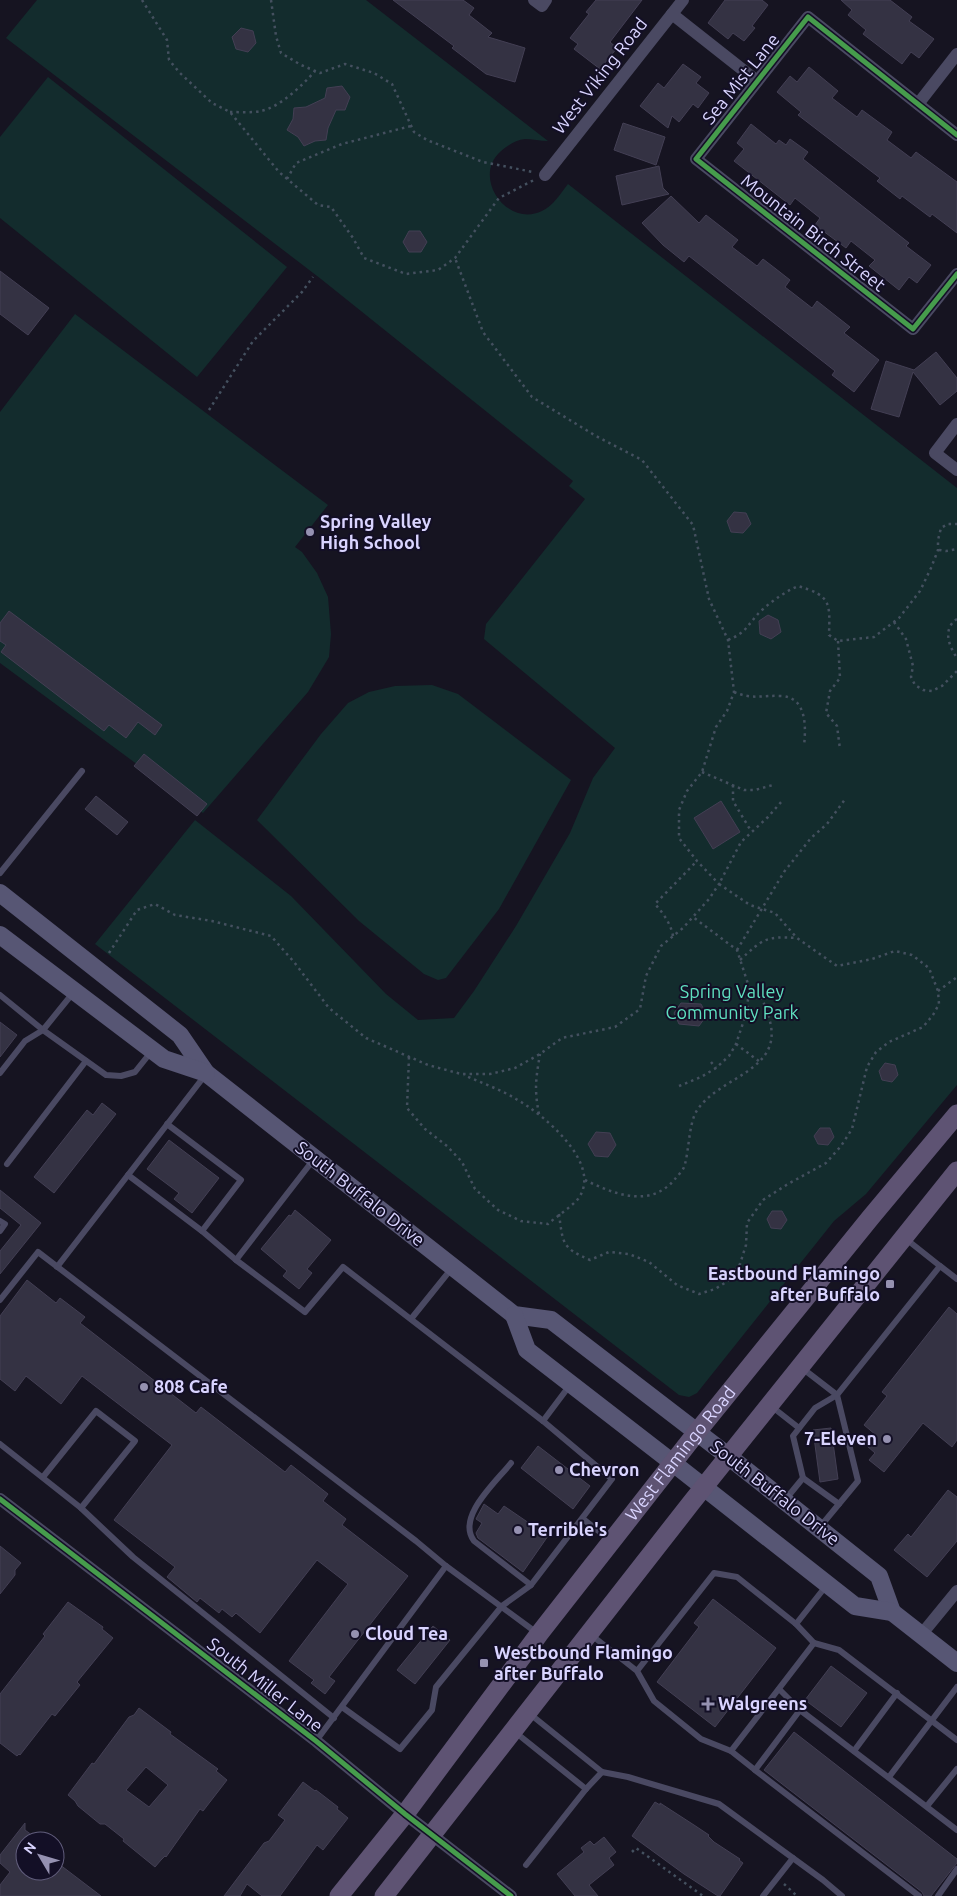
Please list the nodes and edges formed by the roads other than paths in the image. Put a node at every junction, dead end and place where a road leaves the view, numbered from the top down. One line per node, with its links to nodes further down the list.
1 (683, 0): 2 (street, West Viking Road)
2 (672, 14): 4 (street); 8 (street, West Viking Road)
3 (957, 54): 5 (street)
4 (757, 81): 5 (street, Sea Mist Lane); 7 (street, Sea Mist Lane)
5 (918, 104): 6 (street)
6 (957, 135)
7 (696, 159): 9 (street, Mountain Birch Street)
8 (544, 175)
9 (957, 274)
10 (957, 424): 11 (street)
11 (957, 470)
12 (82, 771): 13 (lane)
13 (0, 873)
14 (0, 893): 22 (main road, South Buffalo Drive)
15 (0, 935): 16 (main road, South Buffalo Drive)
16 (74, 992): 18 (lane); 19 (main road, South Buffalo Drive)
17 (0, 995): 18 (lane)
18 (43, 1030): 20 (lane); 21 (lane)
19 (153, 1050): 20 (lane); 22 (main road, South Buffalo Drive)
20 (86, 1061): 26 (lane)
21 (0, 1073)
22 (206, 1073): 24 (lane); 25 (main road, South Buffalo Drive)
23 (957, 1114): 47 (main road, West Flamingo Road)
24 (167, 1124): 28 (lane); 31 (lane)
25 (314, 1158): 33 (lane); 36 (main road, South Buffalo Drive)
26 (7, 1164)
27 (957, 1171): 32 (main road)
28 (128, 1175): 31 (lane); 35 (lane)
29 (0, 1221): 30 (lane)
30 (0, 1231)
31 (202, 1231): 33 (lane)
32 (904, 1237): 34 (lane); 41 (main road)
33 (236, 1260): 40 (lane)
34 (940, 1266): 37 (lane); 43 (lane)
35 (57, 1267): 38 (lane); 62 (lane)
36 (452, 1267): 39 (main road, South Buffalo Drive); 40 (lane)
37 (957, 1279)
38 (0, 1300)
39 (514, 1315): 42 (main road); 47 (main road, South Buffalo Drive)
40 (411, 1320): 45 (lane)
41 (800, 1366): 43 (lane); 44 (main road)
42 (570, 1385): 45 (lane); 51 (main road)
43 (837, 1395): 46 (lane); 57 (lane)
44 (769, 1404): 46 (lane); 49 (main road)
45 (543, 1421): 59 (lane)
46 (799, 1428): 53 (lane)
47 (697, 1432): 49 (main road, South Buffalo Drive); 51 (main road, West Flamingo Road)
48 (0, 1444): 52 (lane)
49 (728, 1456): 54 (main road); 56 (main road, South Buffalo Drive)
50 (512, 1463): 63 (lane)
51 (673, 1463): 54 (main road); 61 (main road, West Flamingo Road)
52 (43, 1477): 58 (lane); 58 (lane)
53 (803, 1478): 56 (lane); 57 (lane)
54 (704, 1487): 64 (main road); 69 (main road)
55 (0, 1498): 85 (street, South Miller Lane)
56 (784, 1501): 60 (main road, South Buffalo Drive)
57 (839, 1504): 60 (lane)
58 (82, 1508): 81 (lane)
59 (583, 1519): 61 (lane); 63 (lane)
60 (819, 1528): 67 (main road, South Buffalo Drive)
61 (612, 1541): 70 (main road, West Flamingo Road)
62 (446, 1566): 66 (lane); 78 (lane)
63 (531, 1585): 66 (lane)
64 (827, 1585): 67 (main road); 68 (lane)
65 (957, 1591): 71 (street)
66 (502, 1606): 70 (lane); 78 (lane)
67 (892, 1612): 71 (main road)
68 (796, 1624): 72 (lane); 74 (lane)
69 (589, 1633): 74 (lane); 80 (main road)
70 (539, 1634): 94 (main road, West Flamingo Road)
71 (921, 1635): 73 (main road)
72 (814, 1643): 76 (lane); 77 (lane)
73 (957, 1663)
74 (637, 1670): 86 (lane)
75 (957, 1686): 82 (lane)
76 (779, 1689): 79 (lane); 86 (lane)
77 (897, 1694): 82 (lane); 87 (lane)
78 (342, 1707): 81 (lane)
79 (800, 1710): 87 (lane); 89 (lane)
80 (527, 1711): 83 (main road); 90 (lane)
81 (334, 1718): 85 (lane)
82 (931, 1720): 84 (lane); 91 (lane)
83 (513, 1730): 92 (lane); 96 (main road)
84 (957, 1740)
85 (316, 1741): 94 (street, South Miller Lane)
86 (731, 1751): 89 (lane)
87 (854, 1751): 91 (lane)
88 (957, 1769): 93 (lane)
89 (755, 1770): 105 (lane)
90 (602, 1772): 92 (lane); 97 (lane)
91 (889, 1777): 93 (lane)
92 (586, 1789): 98 (lane)
93 (927, 1806): 95 (lane)
94 (405, 1814): 96 (street, South Miller Lane); 100 (main road, West Flamingo Road)
95 (957, 1830)
96 (432, 1834): 101 (main road); 102 (street, South Miller Lane)
97 (793, 1858): 103 (lane); 104 (lane)
98 (526, 1865)
99 (957, 1870): 106 (lane)
100 (339, 1896)
101 (384, 1896)
102 (511, 1896)
103 (763, 1896)
104 (842, 1896)
105 (919, 1896)
106 (938, 1896)

